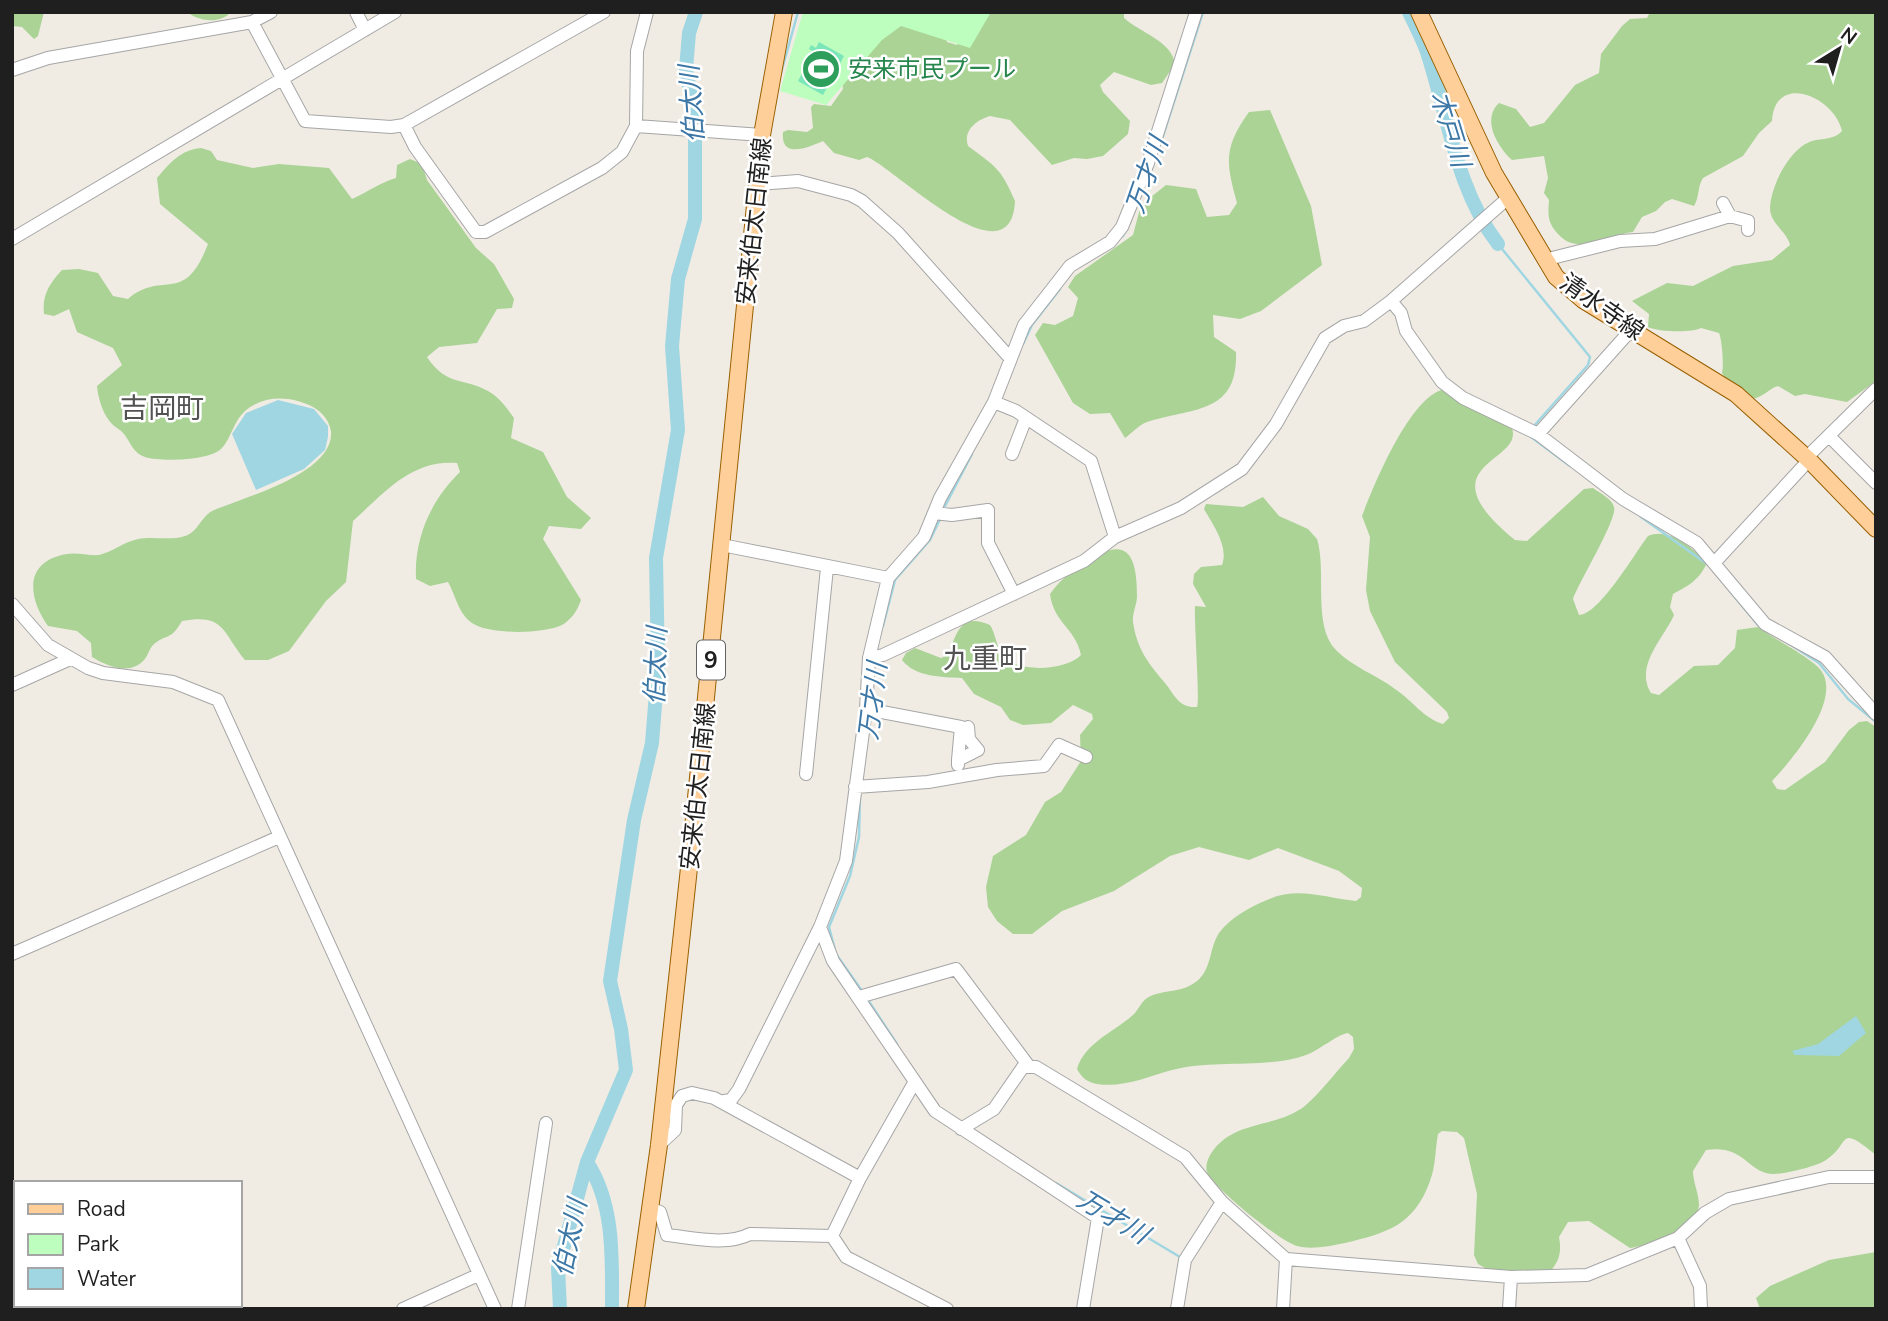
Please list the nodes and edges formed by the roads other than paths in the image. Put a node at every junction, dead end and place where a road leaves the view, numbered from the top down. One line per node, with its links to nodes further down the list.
1 (271, 12): 9 (street)
2 (356, 12): 10 (street)
3 (395, 12): 10 (street)
4 (604, 12): 13 (street)
5 (647, 12): 14 (street)
6 (784, 12): 15 (main road, 安来伯太日南線 / 9)
7 (1196, 12): 25 (street)
8 (1419, 12): 17 (main road, 清水寺線)
9 (252, 22): 11 (street); 12 (street)
10 (365, 30): 12 (street)
11 (12, 70)
12 (284, 77): 13 (street); 21 (street)
13 (404, 125): 14 (street)
14 (640, 126): 15 (street)
15 (755, 135): 16 (main road, 安来伯太日南線 / 9)
16 (758, 184): 25 (street); 37 (main road, 安来伯太日南線 / 9)
17 (1508, 198): 22 (main road, 清水寺線); 23 (street)
18 (1723, 203): 19 (street)
19 (1730, 216): 20 (street); 22 (street)
20 (1749, 221)
21 (12, 239)
22 (1544, 260): 24 (main road, 清水寺線)
23 (1391, 301): 29 (street); 36 (street)
24 (1631, 330): 29 (street); 32 (main road, 清水寺線)
25 (1010, 358): 27 (street)
26 (1873, 397): 30 (street)
27 (994, 402): 28 (street); 34 (street)
28 (1026, 418): 31 (street); 36 (street)
29 (1538, 434): 38 (street)
30 (1829, 436): 32 (street); 33 (street)
31 (1012, 454)
32 (1808, 459): 35 (main road, 清水寺線); 38 (street)
33 (1875, 482)
34 (939, 514): 40 (street); 41 (street)
35 (1876, 529)
36 (1115, 537): 41 (street)
37 (722, 545): 39 (street); 63 (main road, 安来伯太日南線 / 9)
38 (1716, 561): 47 (street)
39 (827, 568): 40 (street); 51 (street)
40 (888, 578): 43 (street)
41 (1014, 594): 43 (street)
42 (12, 604): 44 (street)
43 (874, 658): 46 (street)
44 (70, 659): 45 (street); 54 (street)
45 (12, 685)
46 (870, 709): 50 (street); 53 (street)
47 (1876, 714)
48 (968, 727): 50 (street)
49 (1086, 757): 52 (street)
50 (958, 760): 52 (street)
51 (806, 774)
52 (958, 776): 53 (street)
53 (859, 787): 55 (street)
54 (279, 837): 56 (street); 71 (street)
55 (820, 927): 57 (street); 60 (street)
56 (12, 954)
57 (862, 995): 58 (street); 59 (street)
58 (1028, 1065): 62 (street); 66 (street)
59 (914, 1083): 62 (street); 65 (street)
60 (723, 1101): 63 (street); 65 (street)
61 (546, 1122): 75 (street)
62 (965, 1127): 78 (street)
63 (659, 1145): 67 (main road, 安来伯太日南線 / 9)
64 (1876, 1177): 69 (street)
65 (860, 1178): 68 (street)
66 (1222, 1202): 70 (street); 79 (street)
67 (649, 1208): 68 (street); 76 (main road, 安来伯太日南線 / 9)
68 (832, 1236): 77 (street)
69 (1678, 1238): 72 (street); 82 (street)
70 (1286, 1259): 72 (street); 80 (street)
71 (478, 1275): 73 (street); 74 (street)
72 (1511, 1277): 81 (street)
73 (403, 1309)
74 (495, 1309)
75 (517, 1309)
76 (636, 1309)
77 (947, 1309)
78 (1083, 1309)
79 (1177, 1309)
80 (1283, 1309)
81 (1509, 1309)
82 (1701, 1309)

